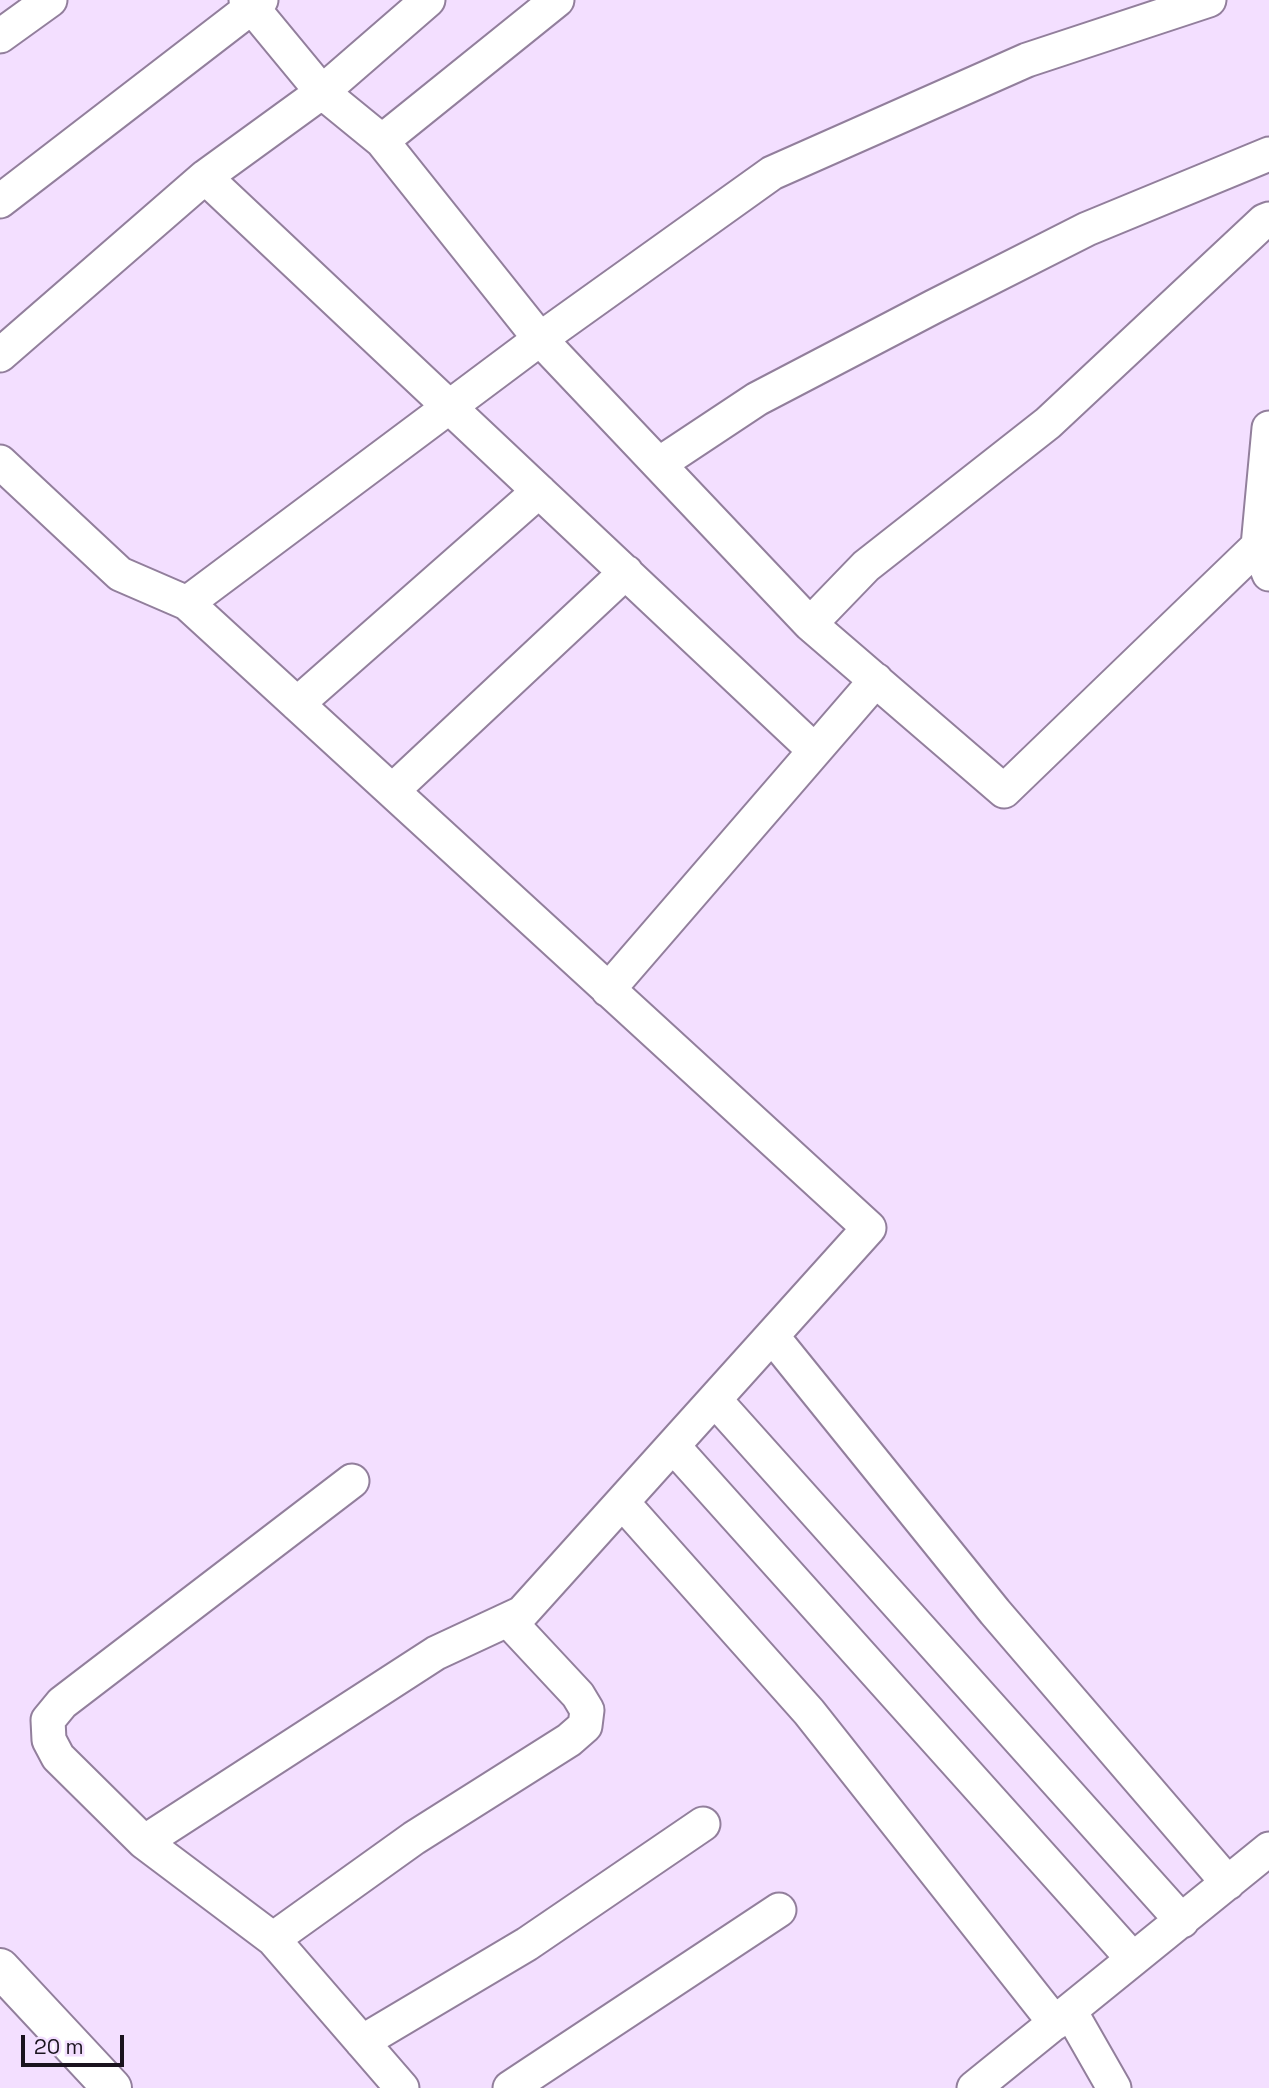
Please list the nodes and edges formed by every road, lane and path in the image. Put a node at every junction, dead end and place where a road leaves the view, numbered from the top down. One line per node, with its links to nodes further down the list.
1 (50, 0): 6 (street)
2 (428, 0): 7 (street)
3 (557, 0): 8 (street)
4 (1209, 0): 13 (street)
5 (253, 2): 7 (street); 11 (street)
6 (0, 36)
7 (322, 92): 8 (street); 10 (street)
8 (382, 141): 13 (street)
9 (1269, 154): 18 (street)
10 (205, 177): 14 (street); 15 (street)
11 (0, 201)
12 (1269, 219): 23 (street)
13 (540, 339): 15 (street); 18 (street)
14 (0, 355)
15 (450, 407): 19 (street); 22 (street)
16 (1269, 428): 20 (street)
17 (0, 462): 22 (street)
18 (659, 464): 23 (street)
19 (540, 491): 21 (street); 25 (street)
20 (1264, 560): 24 (street)
21 (626, 572): 26 (street); 27 (street)
22 (187, 603): 25 (street)
23 (810, 624): 24 (street)
24 (876, 680): 26 (street)
25 (297, 704): 27 (street)
26 (814, 750): 28 (street)
27 (392, 791): 28 (street)
28 (608, 990): 29 (street)
29 (772, 1336): 30 (street); 38 (street)
30 (715, 1400): 31 (street); 40 (street)
31 (673, 1446): 33 (street); 42 (street)
32 (352, 1481): 36 (street)
33 (622, 1502): 34 (street); 44 (street)
34 (508, 1620): 36 (street); 41 (street)
35 (703, 1824): 45 (street)
36 (144, 1842): 41 (street)
37 (1268, 1858): 38 (street)
38 (1228, 1883): 40 (street)
39 (779, 1910): 48 (street)
40 (1182, 1921): 42 (street)
41 (273, 1939): 45 (street)
42 (1133, 1959): 44 (street)
43 (0, 1968): 46 (street)
44 (1062, 2017): 49 (street); 50 (street)
45 (362, 2042): 47 (street)
46 (112, 2088)
47 (402, 2088)
48 (510, 2088)
49 (974, 2088)
50 (1114, 2088)

